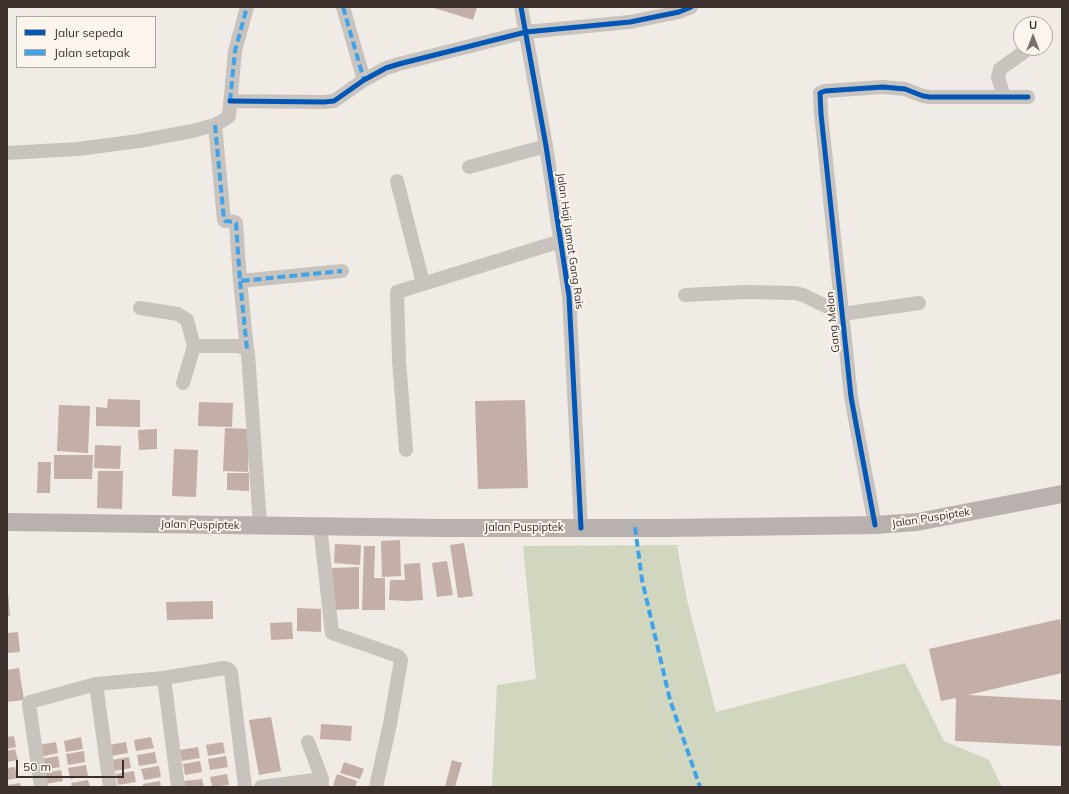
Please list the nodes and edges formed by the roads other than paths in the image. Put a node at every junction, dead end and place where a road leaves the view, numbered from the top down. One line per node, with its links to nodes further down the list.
1 (247, 7): 10 (street)
2 (343, 7): 7 (street)
3 (521, 7): 5 (street, Jalan Haji Jamat Gang Rais)
4 (691, 7): 5 (street)
5 (526, 32): 7 (street); 12 (street, Jalan Haji Jamat Gang Rais)
6 (1018, 56): 8 (street)
7 (364, 80): 10 (street)
8 (1004, 98): 9 (street); 23 (street, Gang Melon)
9 (1028, 98)
10 (230, 101): 11 (street)
11 (215, 125): 13 (street); 18 (street)
12 (546, 146): 14 (street); 16 (street, Jalan Haji Jamat Gang Rais)
13 (7, 153)
14 (469, 167)
15 (397, 181): 19 (street)
16 (560, 241): 19 (street); 33 (street, Jalan Haji Jamat Gang Rais)
17 (342, 271): 18 (street)
18 (240, 280): 25 (street)
19 (423, 283): 27 (street)
20 (685, 295): 23 (street)
21 (919, 303): 23 (street)
22 (140, 308): 24 (street)
23 (842, 314): 32 (street, Gang Melon)
24 (194, 346): 25 (street); 26 (street)
25 (247, 349): 30 (street)
26 (182, 383)
27 (406, 450)
28 (1062, 494): 32 (main road, Jalan Puspiptek)
29 (7, 522): 30 (main road, Jalan Puspiptek)
30 (260, 526): 31 (main road, Jalan Puspiptek)
31 (320, 526): 33 (main road, Jalan Puspiptek); 43 (street)
32 (875, 526): 33 (main road, Jalan Puspiptek)
33 (581, 528)
34 (164, 678): 35 (street); 40 (street); 41 (street)
35 (96, 684): 38 (street); 39 (street)
36 (308, 742): 37 (street)
37 (322, 783): 42 (street)
38 (41, 787)
39 (110, 787)
40 (178, 787)
41 (245, 787)
42 (261, 787)
43 (376, 787)

